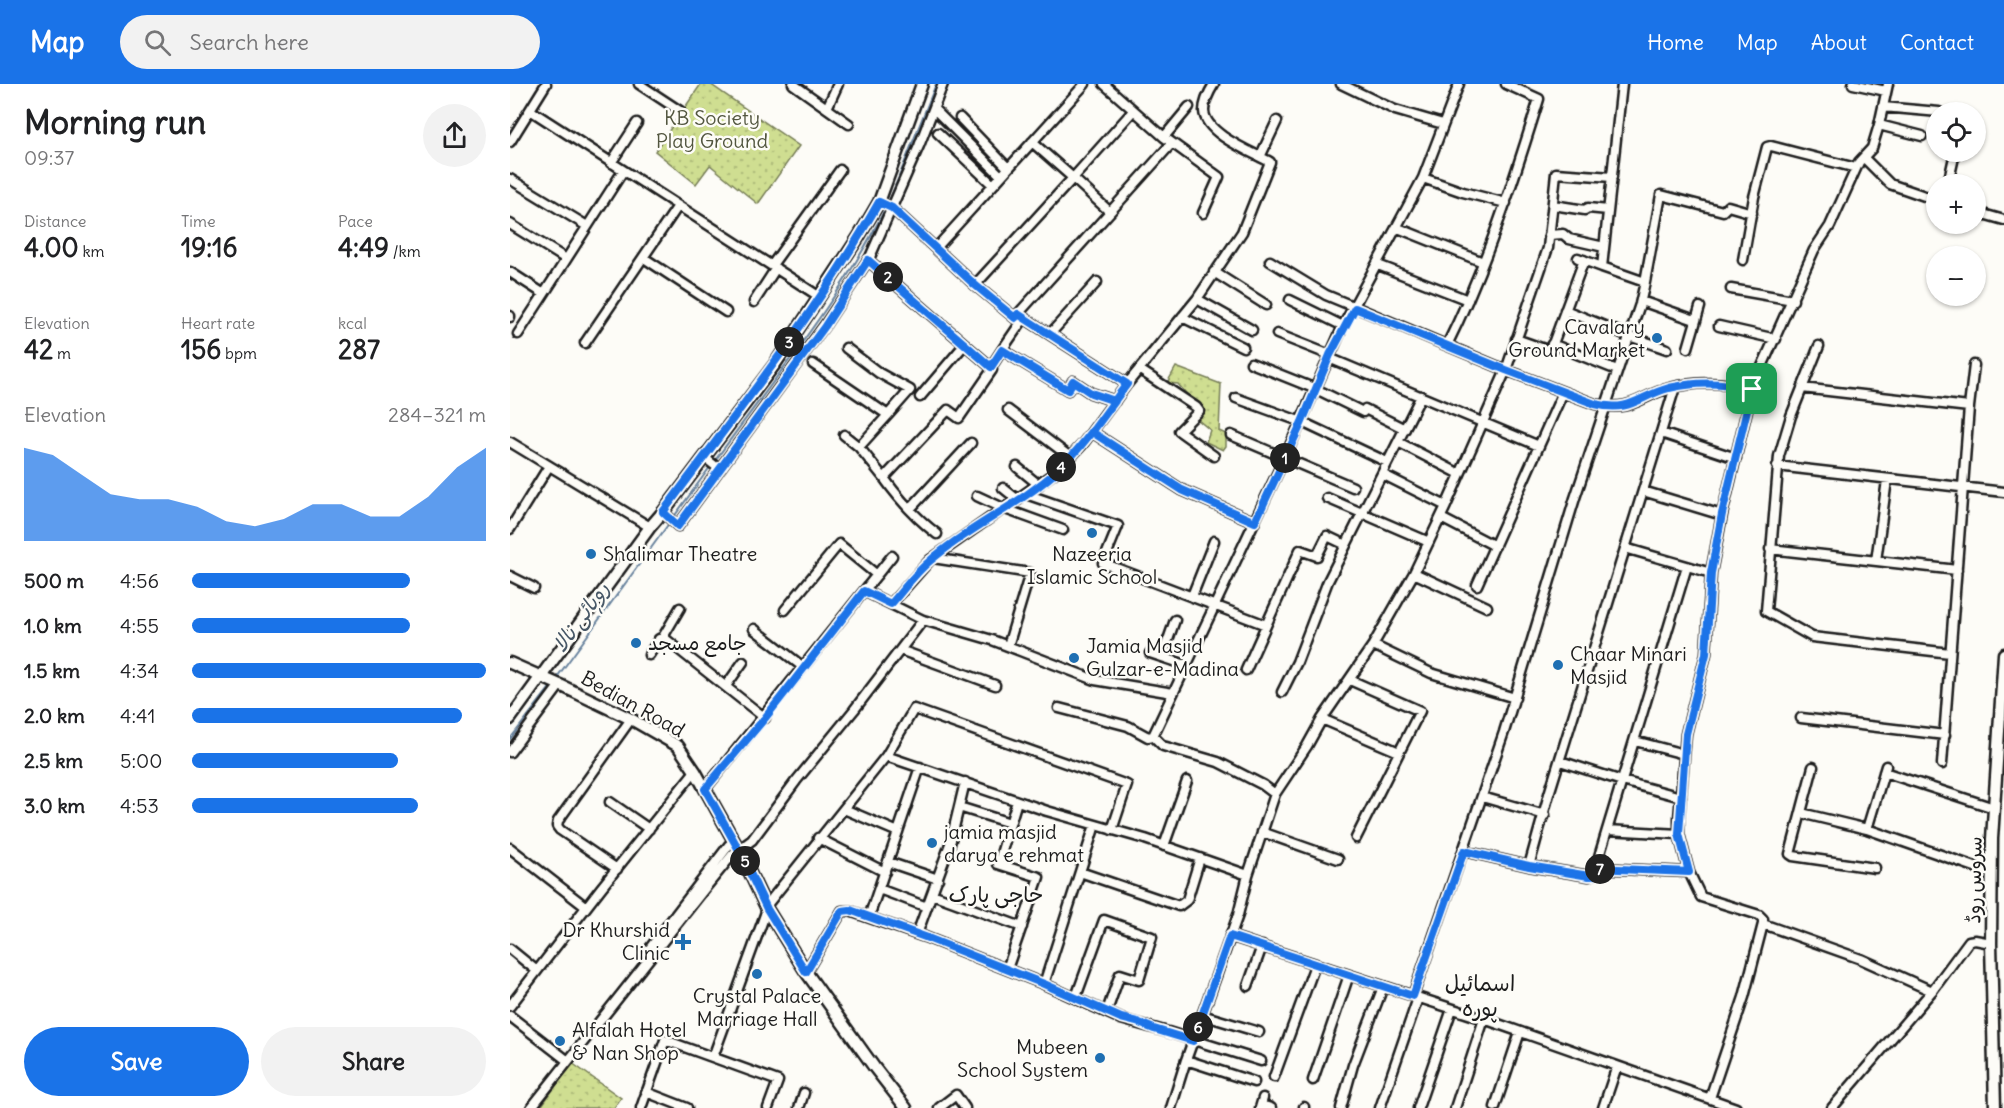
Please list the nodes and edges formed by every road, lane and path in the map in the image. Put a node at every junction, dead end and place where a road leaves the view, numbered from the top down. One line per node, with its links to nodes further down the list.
1 (546, 84): 19 (street)
2 (639, 84): 20 (street)
3 (793, 84): 18 (street)
4 (838, 84): 18 (street)
5 (922, 84): 49 (street)
6 (943, 84): 53 (street)
7 (1085, 84): 34 (street)
8 (1104, 84): 21 (street)
9 (1214, 84): 35 (street)
10 (1341, 84): 28 (street)
11 (1459, 84): 28 (street)
12 (1506, 84): 50 (street)
13 (1622, 84): 43 (street)
14 (1853, 84): 15 (street)
15 (1887, 87): 17 (street)
16 (1189, 107): 32 (street)
17 (1883, 107): 22 (street); 29 (street)
18 (827, 108): 27 (street)
19 (530, 110): 33 (street); 37 (street)
20 (680, 111)
21 (1133, 111): 32 (street); 44 (street)
22 (1926, 111)
23 (937, 112): 42 (street)
24 (960, 118): 38 (street)
25 (1277, 121): 35 (street)
26 (637, 123): 37 (street)
27 (849, 124)
28 (1443, 124): 45 (street)
29 (1879, 125): 31 (street); 36 (street)
30 (938, 133): 47 (street)
31 (1922, 136)
32 (1168, 140): 55 (street); 56 (street)
33 (510, 142)
34 (1032, 142): 38 (street); 44 (street)
35 (1260, 157): 76 (street)
36 (1864, 158): 39 (street); 48 (street)
37 (611, 163): 41 (street)
38 (1008, 168): 42 (street)
39 (1856, 168): 57 (street); 86 (street)
40 (840, 170): 73 (street)
41 (623, 171): 52 (street); 61 (street)
42 (1000, 176): 47 (street)
43 (1612, 177): 51 (street); 54 (street)
44 (1073, 178): 55 (street); 79 (street)
45 (1423, 178): 50 (street); 62 (street)
46 (510, 179): 61 (street)
47 (993, 185): 65 (street)
48 (1926, 197)
49 (880, 202): 53 (street); 82 (street)
50 (1506, 203): 71 (street)
51 (1552, 205): 54 (street); 63 (street)
52 (678, 206): 66 (street); 73 (street)
53 (892, 208): 65 (street); 68 (street)
54 (1608, 210): 64 (street)
55 (1110, 212): 94 (street)
56 (1203, 213)
57 (1752, 213): 69 (street); 78 (street)
58 (1986, 215): 59 (street)
59 (2004, 220)
60 (510, 224): 67 (street)
61 (587, 226): 67 (street)
62 (1398, 228): 71 (street); 72 (street)
63 (1550, 235): 64 (street); 104 (street)
64 (1604, 247): 74 (street)
65 (936, 248): 79 (street)
66 (644, 258): 93 (street); 106 (street)
67 (566, 259): 81 (street)
68 (868, 260): 107 (street); 125 (street)
69 (1743, 260)
70 (1270, 261): 91 (street)
71 (1483, 262): 85 (street)
72 (1378, 265): 85 (street); 91 (street)
73 (774, 266): 82 (street); 88 (street)
74 (1602, 267): 78 (street); 92 (street)
75 (510, 272): 81 (street)
76 (1214, 272): 83 (street); 89 (street)
77 (1097, 282): 102 (street)
78 (1645, 282): 87 (street)
79 (975, 285): 94 (street)
80 (1731, 289): 86 (street)
81 (544, 294): 101 (street)
82 (820, 297): 120 (street)
83 (1197, 299): 95 (street); 99 (street)
84 (1290, 300): 98 (street)
85 (1468, 300): 109 (street)
86 (1793, 300): 105 (street)
87 (1641, 301): 96 (street); 103 (street)
88 (754, 302)
89 (1266, 305)
90 (1700, 307): 96 (street)
91 (1355, 308): 98 (street); 109 (street)
92 (1565, 310): 103 (street); 108 (street)
93 (726, 312)
94 (1021, 316): 102 (street); 115 (street)
95 (1182, 317): 111 (street); 122 (street)
96 (1695, 320): 113 (street)
97 (1719, 326): 105 (street)
98 (1343, 327): 116 (street)
99 (1252, 330)
100 (1277, 333): 116 (street)
101 (518, 334)
102 (1050, 334): 126 (street)
103 (1629, 336): 114 (street); 124 (street)
104 (1516, 339): 108 (street); 123 (street)
105 (1776, 339): 130 (street)
106 (585, 343)
107 (965, 344): 121 (street); 133 (street)
108 (1552, 344): 124 (street)
109 (1447, 345): 123 (street)
110 (1819, 346): 128 (street)
111 (1243, 347)
112 (846, 348): 139 (street)
113 (1688, 348)
114 (1667, 349)
115 (1002, 350): 121 (street); 135 (street)
116 (1329, 356): 129 (street); 132 (street)
117 (1251, 363): 129 (street)
118 (813, 364): 139 (street)
119 (1974, 365): 137 (street)
120 (777, 366): 125 (street); 156 (street)
121 (991, 367): 164 (street)
122 (1140, 370): 126 (street); 152 (street)
123 (1506, 370): 131 (street); 141 (street)
124 (1617, 370): 136 (street)
125 (788, 374): 161 (street)
126 (1127, 384): 135 (street)
127 (1675, 387): 130 (street); 136 (street); 144 (street)
128 (1802, 388): 137 (street); 160 (street)
129 (1316, 389): 140 (street); 142 (street)
130 (1752, 389): 155 (street)
131 (1563, 392): 136 (street); 150 (street)
132 (1421, 396): 141 (street); 142 (street)
133 (920, 397)
134 (1236, 398): 140 (street)
135 (1115, 401): 143 (street)
136 (1605, 406): 237 (street)
137 (1969, 407): 169 (street)
138 (1008, 410): 153 (street)
139 (888, 415): 151 (street)
140 (1302, 422): 154 (street); 157 (street)
141 (1483, 422): 150 (street); 163 (street)
142 (1405, 429): 148 (street)
143 (1092, 432): 153 (street); 183 (street)
144 (1661, 433): 155 (street); 170 (street)
145 (844, 435): 151 (street)
146 (1231, 435): 154 (street)
147 (510, 442): 158 (street)
148 (1398, 442): 157 (street); 163 (street)
149 (971, 443): 177 (street)
150 (1539, 446): 191 (street)
151 (860, 447): 164 (street)
152 (1214, 456)
153 (1070, 458): 166 (street)
154 (1285, 458): 167 (street); 183 (street)
155 (1736, 458): 181 (street)
156 (706, 459): 161 (street); 180 (street)
157 (1388, 462): 162 (street)
158 (549, 466): 184 (street); 185 (street)
159 (1017, 466): 166 (street)
160 (1777, 466): 165 (street); 193 (street)
161 (717, 468): 180 (street)
162 (1382, 474): 176 (street); 179 (street)
163 (1460, 474): 176 (street)
164 (884, 478): 177 (street)
165 (1887, 480): 169 (street); 196 (street)
166 (1039, 485): 172 (street)
167 (1353, 487)
168 (1003, 488): 175 (street)
169 (1963, 489): 171 (street); 198 (street)
170 (1643, 491): 181 (street); 192 (street)
171 (2004, 492)
172 (1026, 494): 175 (street); 206 (street)
173 (977, 496): 178 (street)
174 (1327, 498): 179 (street)
175 (1018, 500): 178 (street)
176 (1446, 506): 182 (street)
177 (910, 509): 187 (street)
178 (1005, 509): 186 (street); 195 (street)
179 (1362, 513): 189 (street); 190 (street)
180 (664, 514): 184 (street)
181 (1722, 514): 200 (street)
182 (1441, 518): 189 (street); 191 (street)
183 (1255, 522): 208 (street)
184 (650, 527): 230 (street)
185 (510, 529)
186 (1063, 530)
187 (937, 534)
188 (1214, 541): 206 (street)
189 (1429, 542): 199 (street)
190 (1346, 546): 214 (street); 235 (street)
191 (1495, 546): 203 (street)
192 (1625, 548): 197 (street); 251 (street)
193 (1770, 549): 196 (street); 221 (street)
194 (892, 556): 201 (street)
195 (933, 558): 207 (street); 218 (street)
196 (1876, 561): 198 (street)
197 (1687, 566): 200 (street); 246 (street)
198 (1957, 570): 221 (street)
199 (1414, 573): 209 (street); 217 (street)
200 (1711, 573): 249 (street)
201 (877, 575): 205 (street); 211 (street)
202 (510, 576): 204 (street)
203 (1477, 585)
204 (534, 588)
205 (864, 591): 207 (street); 228 (street)
206 (1192, 596): 208 (street)
207 (891, 604): 212 (street)
208 (1214, 604): 214 (street); 227 (street)
209 (1487, 607)
210 (680, 608): 216 (street)
211 (785, 610)
212 (923, 620): 218 (street); 219 (street)
213 (1175, 620): 224 (street)
214 (1266, 625): 229 (street)
215 (754, 629): 228 (street)
216 (663, 637): 223 (street); 234 (street)
217 (1373, 645): 231 (street); 237 (street)
218 (1008, 646): 236 (street)
219 (900, 650): 233 (street); 281 (street)
220 (1150, 653): 224 (street)
221 (1950, 653): 244 (street)
222 (2004, 654): 266 (street, سروس روڈ)
223 (650, 655)
224 (1162, 657): 227 (street)
225 (743, 662): 234 (street)
226 (510, 663): 230 (street, Bedian Road)
227 (1186, 665): 236 (street)
228 (803, 667): 239 (street)
229 (1246, 670)
230 (544, 677): 232 (street, Bedian Road); 241 (street)
231 (1350, 680): 243 (street); 248 (street)
232 (558, 684): 242 (street, Bedian Road); 247 (street)
233 (995, 685)
234 (726, 686): 239 (street)
235 (1282, 692)
236 (1173, 693): 245 (street)
237 (1515, 698): 261 (street)
238 (1059, 708): 245 (street)
239 (765, 718): 259 (street)
240 (1801, 718): 244 (street)
241 (510, 719)
242 (630, 719): 255 (street, Bedian Road); 291 (street)
243 (1322, 719): 248 (street); 260 (street)
244 (1945, 735): 252 (street)
245 (1153, 736): 260 (street)
246 (1635, 741): 249 (street); 257 (street)
247 (510, 752)
248 (1399, 752): 280 (street)
249 (1684, 754): 262 (street)
250 (886, 756): 253 (street); 267 (street); 274 (street)
251 (1560, 761): 257 (street); 269 (street)
252 (1942, 764)
253 (920, 767): 258 (street); 276 (street)
254 (1813, 767): 268 (street)
255 (695, 771): 259 (street, Bedian Road); 272 (street)
256 (1187, 780): 282 (street)
257 (1622, 781): 262 (street); 275 (street)
258 (965, 782): 263 (street); 265 (street)
259 (705, 789): 281 (street, Bedian Road)
260 (1275, 794): 277 (street)
261 (1482, 797): 269 (street); 284 (street)
262 (1681, 797): 278 (street)
263 (1017, 801): 270 (street); 271 (street)
264 (610, 802): 272 (street)
265 (959, 807): 270 (street); 297 (street)
266 (1994, 808): 273 (street); 295 (street, سروس روڈ)
267 (844, 809): 276 (street); 279 (street)
268 (1801, 813): 273 (street); 290 (street)
269 (1545, 815): 288 (street)
270 (1010, 823): 305 (street)
271 (1095, 825): 274 (street); 293 (street)
272 (649, 829): 291 (street)
273 (1867, 829): 295 (street)
274 (1112, 830): 282 (street)
275 (1607, 830): 278 (street); 289 (street)
276 (898, 832): 287 (street)
277 (1262, 832): 286 (street); 296 (street)
278 (1679, 834): 294 (street)
279 (818, 838): 292 (street); 302 (street)
280 (1356, 838)
281 (737, 846): 302 (street, Bedian Road); 332 (street)
282 (1164, 846): 285 (street)
283 (510, 848): 300 (street)
284 (1464, 851): 288 (street); 320 (street)
285 (1200, 858): 293 (street); 296 (street)
286 (1338, 859)
287 (888, 862): 292 (street); 297 (street)
288 (1529, 866): 289 (street)
289 (1595, 868): 294 (street)
290 (1875, 868)
291 (617, 869): 300 (street)
292 (885, 872): 298 (street)
293 (1080, 872): 316 (street)
294 (1689, 872): 304 (street)
295 (1992, 873): 308 (street, سروس روڈ)
296 (1248, 874): 307 (street)
297 (938, 879): 299 (street)
298 (879, 889): 301 (street); 303 (street)
299 (932, 894): 301 (street); 305 (street)
300 (586, 907): 313 (street)
301 (927, 907): 306 (street)
302 (766, 908): 314 (street, Bedian Road); 331 (street)
303 (869, 917): 306 (street); 314 (street)
304 (1763, 924): 319 (street); 341 (street)
305 (1022, 927): 312 (street)
306 (917, 934): 312 (street)
307 (1230, 936): 309 (street); 325 (street)
308 (1991, 943): 319 (street); 362 (street, سروس روڈ)
309 (1262, 946): 311 (street); 317 (street)
310 (510, 949): 313 (street)
311 (1315, 965): 315 (street); 336 (street)
312 (1006, 969): 316 (street)
313 (537, 971): 322 (street)
314 (806, 972): 350 (street, Bedian Road)
315 (1349, 975): 318 (street); 337 (street)
316 (1044, 984): 321 (street)
317 (1248, 986)
318 (1383, 987): 320 (street); 355 (street)
319 (1932, 991): 361 (street)
320 (1415, 997): 323 (street); 356 (street)
321 (1076, 998): 324 (street); 324 (street)
322 (510, 1006)
323 (1452, 1009): 327 (street); 357 (street)
324 (1107, 1011): 330 (street)
325 (1202, 1015): 328 (street); 330 (street)
326 (510, 1016): 332 (street)
327 (1484, 1019): 329 (street); 358 (street)
328 (1258, 1032)
329 (1520, 1032): 335 (street); 343 (street)
330 (1193, 1041): 333 (street); 334 (street)
331 (713, 1057): 339 (street); 348 (street)
332 (566, 1059): 344 (street); 345 (street)
333 (1186, 1060): 338 (street); 353 (street)
334 (1261, 1061)
335 (1617, 1066): 341 (street); 359 (street)
336 (1274, 1077)
337 (1313, 1080)
338 (1254, 1083)
339 (646, 1092): 346 (street); 347 (street)
340 (804, 1093): 349 (street)
341 (1710, 1098): 360 (street)
342 (1262, 1104): 354 (street)
343 (1496, 1107)
344 (525, 1108)
345 (531, 1108)
346 (641, 1108)
347 (687, 1108)
348 (768, 1108)
349 (799, 1108)
350 (906, 1108)
351 (939, 1108): 352 (street)
352 (965, 1108)
353 (1171, 1108)
354 (1271, 1108)
355 (1341, 1108)
356 (1380, 1108)
357 (1418, 1108)
358 (1455, 1108)
359 (1603, 1108)
360 (1736, 1108)
361 (1832, 1108)
362 (1995, 1108)

